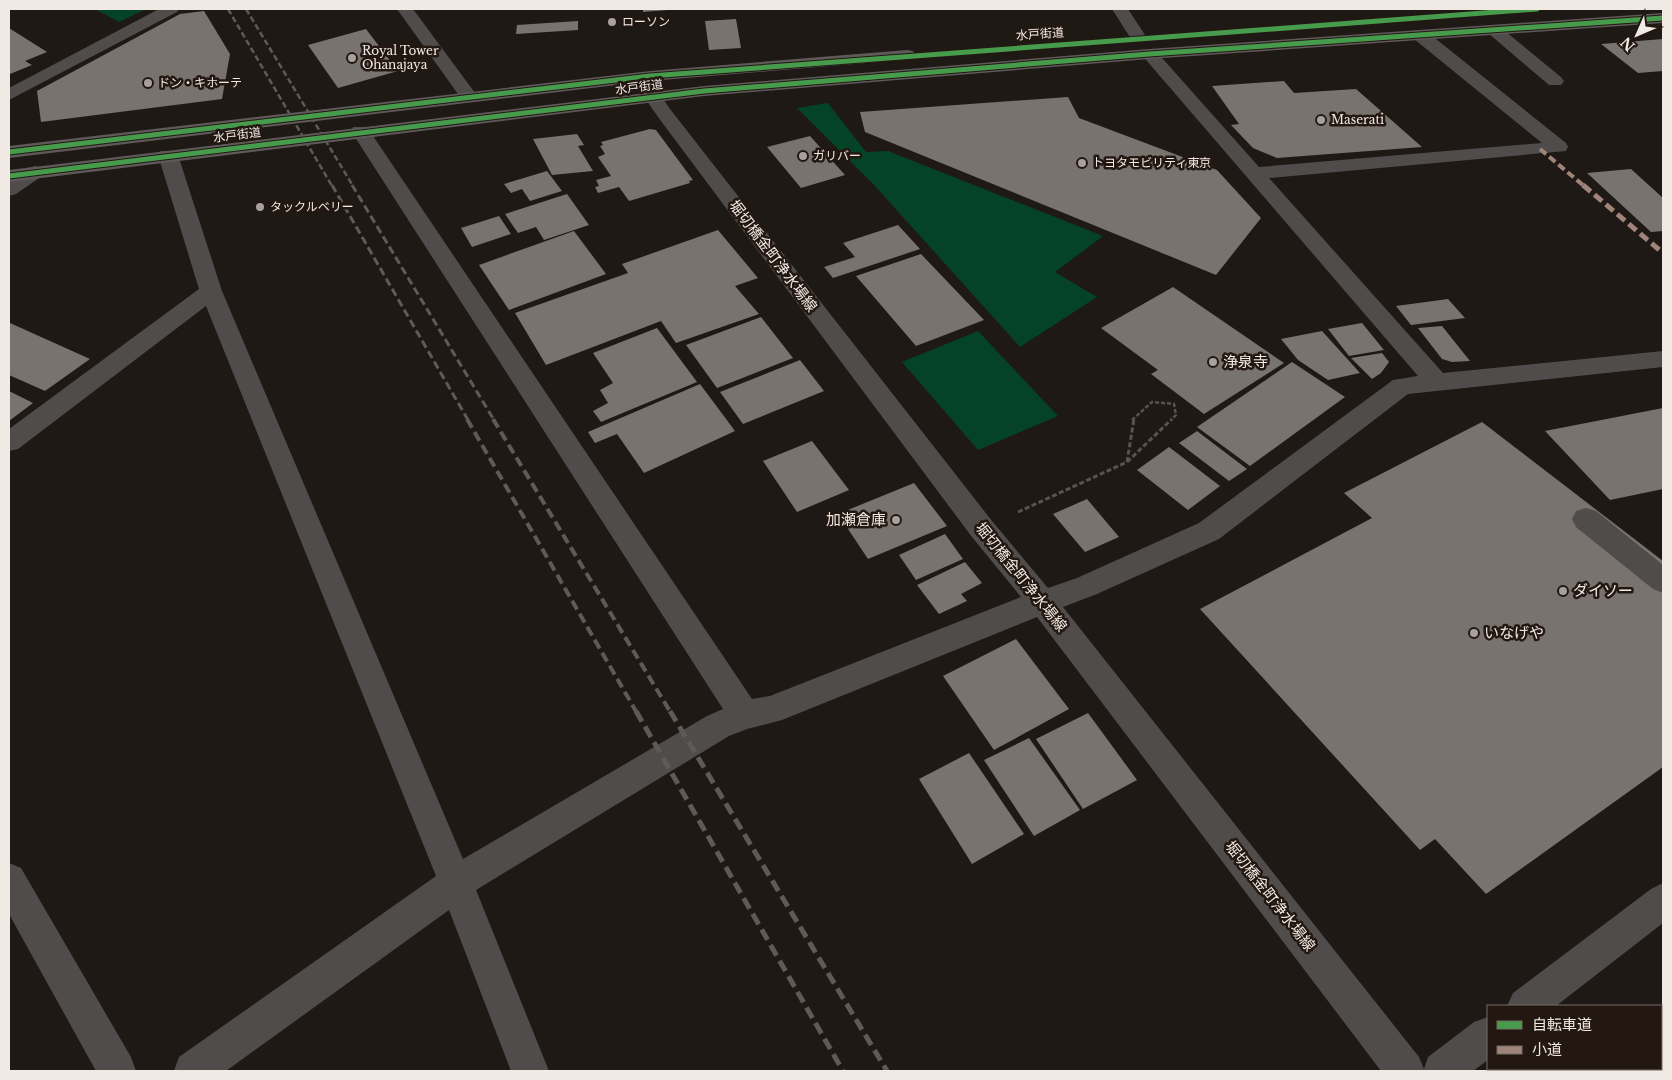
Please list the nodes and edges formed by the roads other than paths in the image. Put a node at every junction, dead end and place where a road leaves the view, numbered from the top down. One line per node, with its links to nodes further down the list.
1 (171, 9): 11 (street)
2 (405, 9): 12 (street)
3 (1120, 9): 8 (street)
4 (1537, 9): 8 (highway, 水戸街道)
5 (1663, 18): 6 (highway, 水戸街道)
6 (1494, 30): 7 (highway, 水戸街道); 9 (street)
7 (1420, 35): 8 (highway, 水戸街道); 17 (street)
8 (1144, 46): 10 (highway, 水戸街道); 17 (street)
9 (1555, 81)
10 (651, 86): 12 (highway, 水戸街道); 13 (highway, 水戸街道); 26 (street, 堀切橋金町浄水場線)
11 (9, 95)
12 (469, 97): 14 (highway, 水戸街道)
13 (360, 131): 15 (highway, 水戸街道); 27 (street)
14 (9, 152)
15 (168, 155): 16 (highway, 水戸街道); 20 (street)
16 (35, 172): 18 (highway, 水戸街道); 19 (street)
17 (1254, 173): 22 (street)
18 (9, 176)
19 (9, 190)
20 (211, 291): 23 (street); 29 (street)
21 (1663, 359): 22 (street)
22 (1437, 382): 26 (street)
23 (9, 442)
24 (1586, 520): 25 (street)
25 (1663, 581)
26 (1043, 603): 27 (street); 36 (street, 堀切橋金町浄水場線)
27 (744, 715): 29 (street)
28 (9, 880): 33 (street)
29 (456, 883): 34 (street); 35 (street)
30 (1663, 901): 31 (street)
31 (1527, 1005)
32 (1487, 1037): 37 (street)
33 (117, 1071)
34 (193, 1071)
35 (530, 1071)
36 (1405, 1071)
37 (1442, 1071)

